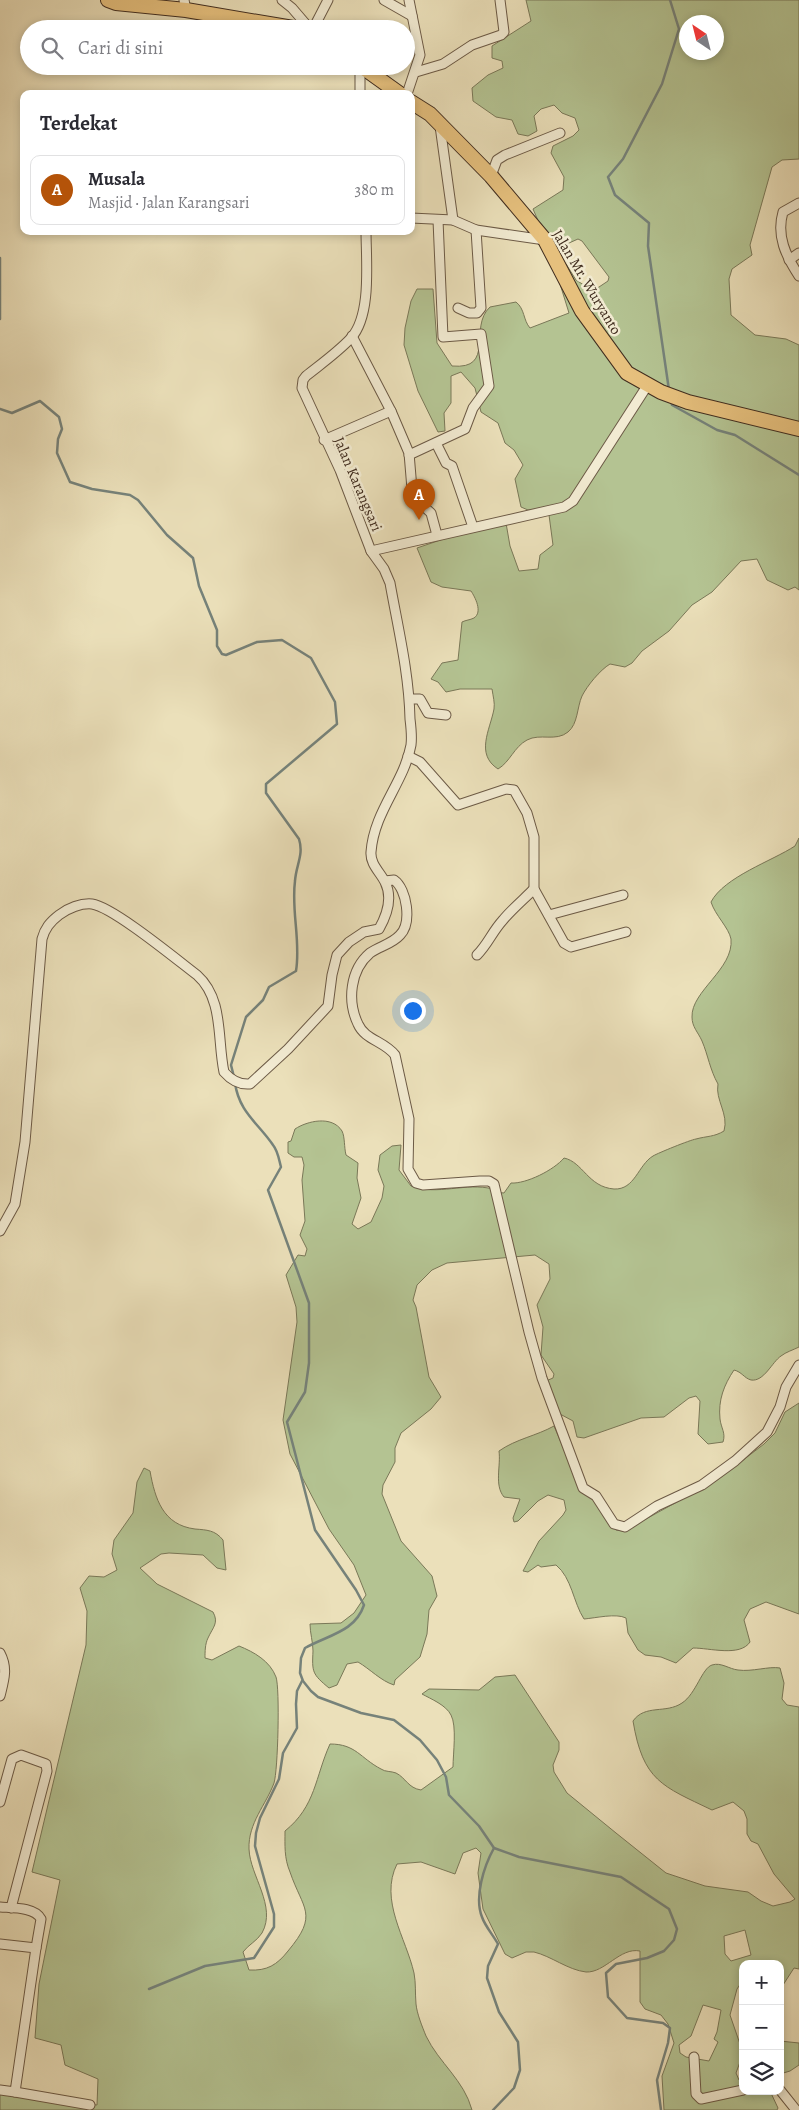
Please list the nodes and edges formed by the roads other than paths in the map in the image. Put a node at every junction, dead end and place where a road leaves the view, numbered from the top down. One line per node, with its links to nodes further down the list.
1 (108, 0): 7 (main road)
2 (282, 0): 10 (street)
3 (328, 0): 11 (street)
4 (384, 0): 8 (street)
5 (409, 0): 8 (street)
6 (500, 0): 14 (street)
7 (185, 5): 9 (main road)
8 (412, 16): 12 (street)
9 (256, 20)
10 (303, 20)
11 (317, 20)
12 (413, 20)
13 (415, 31): 14 (street)
14 (416, 72)
15 (360, 75): 18 (street)
16 (373, 75): 19 (main road)
17 (415, 75): 20 (street)
18 (360, 90)
19 (394, 90)
20 (409, 90)
21 (415, 105): 22 (main road, Jalan Mr. Wuryanto)
22 (440, 124): 24 (main road, Jalan Mr. Wuryanto); 28 (street)
23 (560, 133): 24 (street)
24 (491, 176): 31 (main road, Jalan Mr. Wuryanto)
25 (799, 203): 33 (street)
26 (415, 218): 27 (street)
27 (438, 220): 28 (street); 41 (street)
28 (452, 220): 29 (street)
29 (476, 230): 31 (street); 35 (street)
30 (366, 235): 36 (street, Jalan Karangsari)
31 (545, 240): 37 (main road, Jalan Mr. Wuryanto)
32 (799, 253): 33 (street)
33 (789, 260): 34 (street)
34 (799, 276)
35 (458, 308)
36 (352, 336): 38 (street); 40 (street, Jalan Karangsari)
37 (647, 386): 39 (main road, Jalan Mr. Wuryanto); 43 (street, Jalan Karangsari)
38 (391, 411): 40 (street); 42 (street)
39 (799, 429)
40 (324, 440): 45 (street, Jalan Karangsari)
41 (436, 443): 42 (street); 43 (street)
42 (409, 455): 44 (street)
43 (473, 527): 44 (street, Jalan Karangsari)
44 (437, 535): 45 (street, Jalan Karangsari)
45 (371, 551): 46 (street)
46 (410, 700): 47 (street); 48 (street)
47 (446, 715)
48 (408, 756): 49 (street); 50 (street)
49 (385, 881): 55 (street); 56 (street)
50 (534, 889): 52 (street); 54 (street)
51 (623, 895): 52 (street)
52 (549, 915): 53 (street)
53 (626, 932)
54 (477, 956)
55 (0, 1230)
56 (799, 1365)
57 (0, 1653): 58 (street)
58 (0, 1696)
59 (0, 1802): 61 (street)
60 (0, 1907): 61 (street)
61 (11, 1908): 63 (street)
62 (0, 1944): 63 (street)
63 (36, 1948): 67 (street)
64 (694, 2057): 66 (street)
65 (0, 2090): 67 (street)
66 (739, 2091)
67 (15, 2092): 69 (street)
68 (784, 2095): 70 (street)
69 (90, 2105)
70 (796, 2110)

